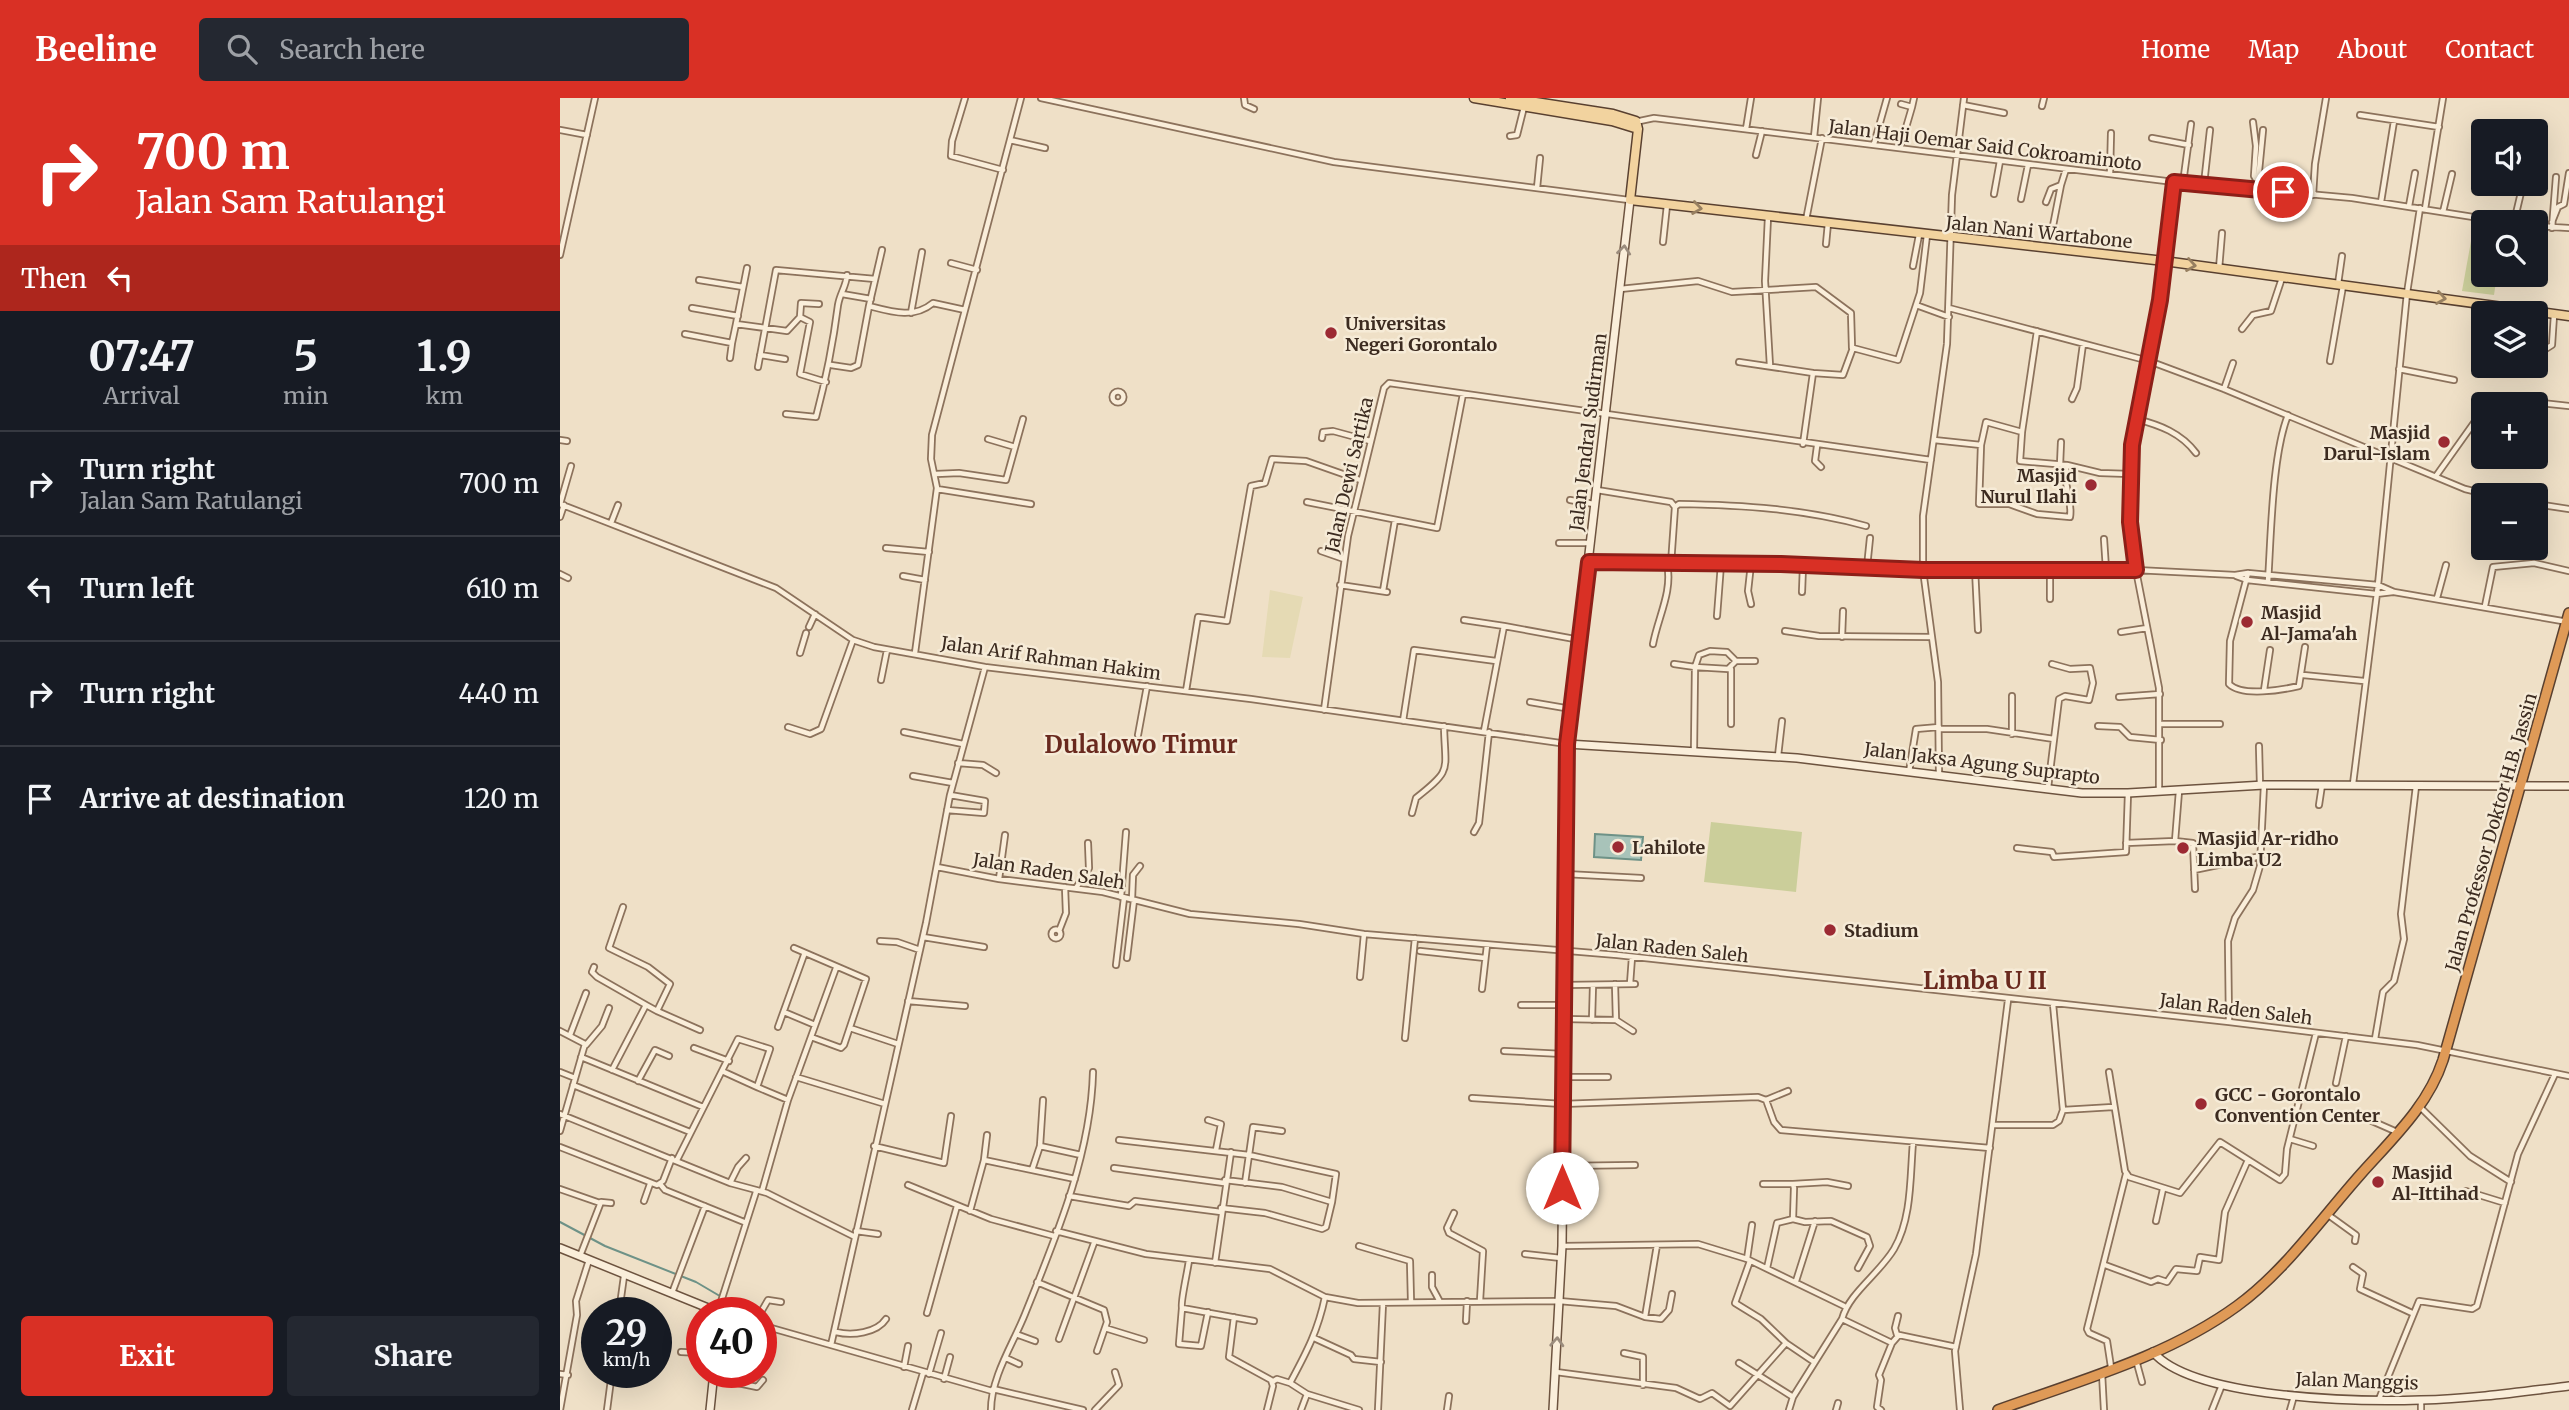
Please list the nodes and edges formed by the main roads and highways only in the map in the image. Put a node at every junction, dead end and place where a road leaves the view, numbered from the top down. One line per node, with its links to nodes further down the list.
1 (1474, 98): 2 (main road)
2 (1509, 99): 3 (main road); 3 (main road)
3 (1635, 125): 4 (main road, Jalan Jendral Sudirman)
4 (1630, 200): 5 (main road, Jalan Nani Wartabone, one-way to 5)
5 (2569, 316)
6 (2568, 619): 8 (highway, Jalan Professor Doktor H.B. Jassin)
7 (2569, 632): 8 (highway, Jalan Professor Doktor H.B. Jassin)
8 (2545, 705): 9 (highway, Jalan Professor Doktor H.B. Jassin)
9 (2000, 1410)

